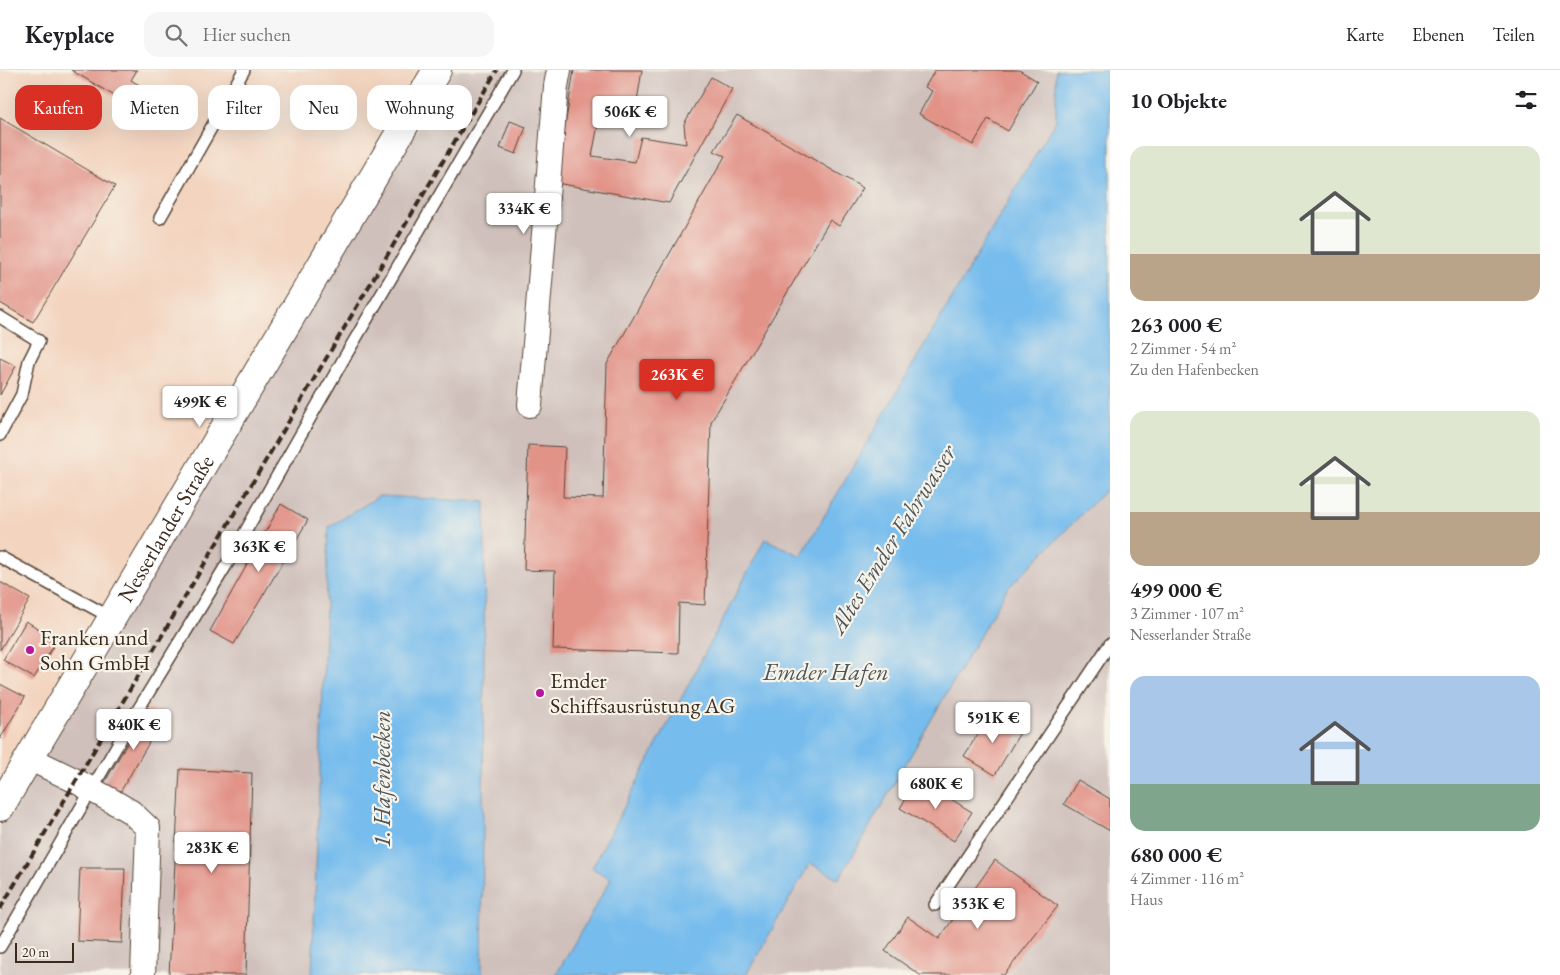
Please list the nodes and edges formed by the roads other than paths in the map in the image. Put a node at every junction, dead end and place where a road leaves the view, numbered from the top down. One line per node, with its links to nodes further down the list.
1 (244, 70): 5 (lane)
2 (438, 70): 10 (main road, Nesserlander Straße)
3 (513, 70): 13 (lane)
4 (559, 70): 7 (street)
5 (160, 218)
6 (0, 317): 8 (lane)
7 (530, 405)
8 (0, 435)
9 (0, 557): 10 (lane)
10 (112, 618): 12 (main road, Nesserlander Straße)
11 (1110, 644): 15 (lane)
12 (29, 758): 13 (street); 14 (main road, Nesserlander Straße)
13 (91, 790): 16 (lane); 17 (street)
14 (0, 807)
15 (935, 905)
16 (0, 947)
17 (143, 975)

